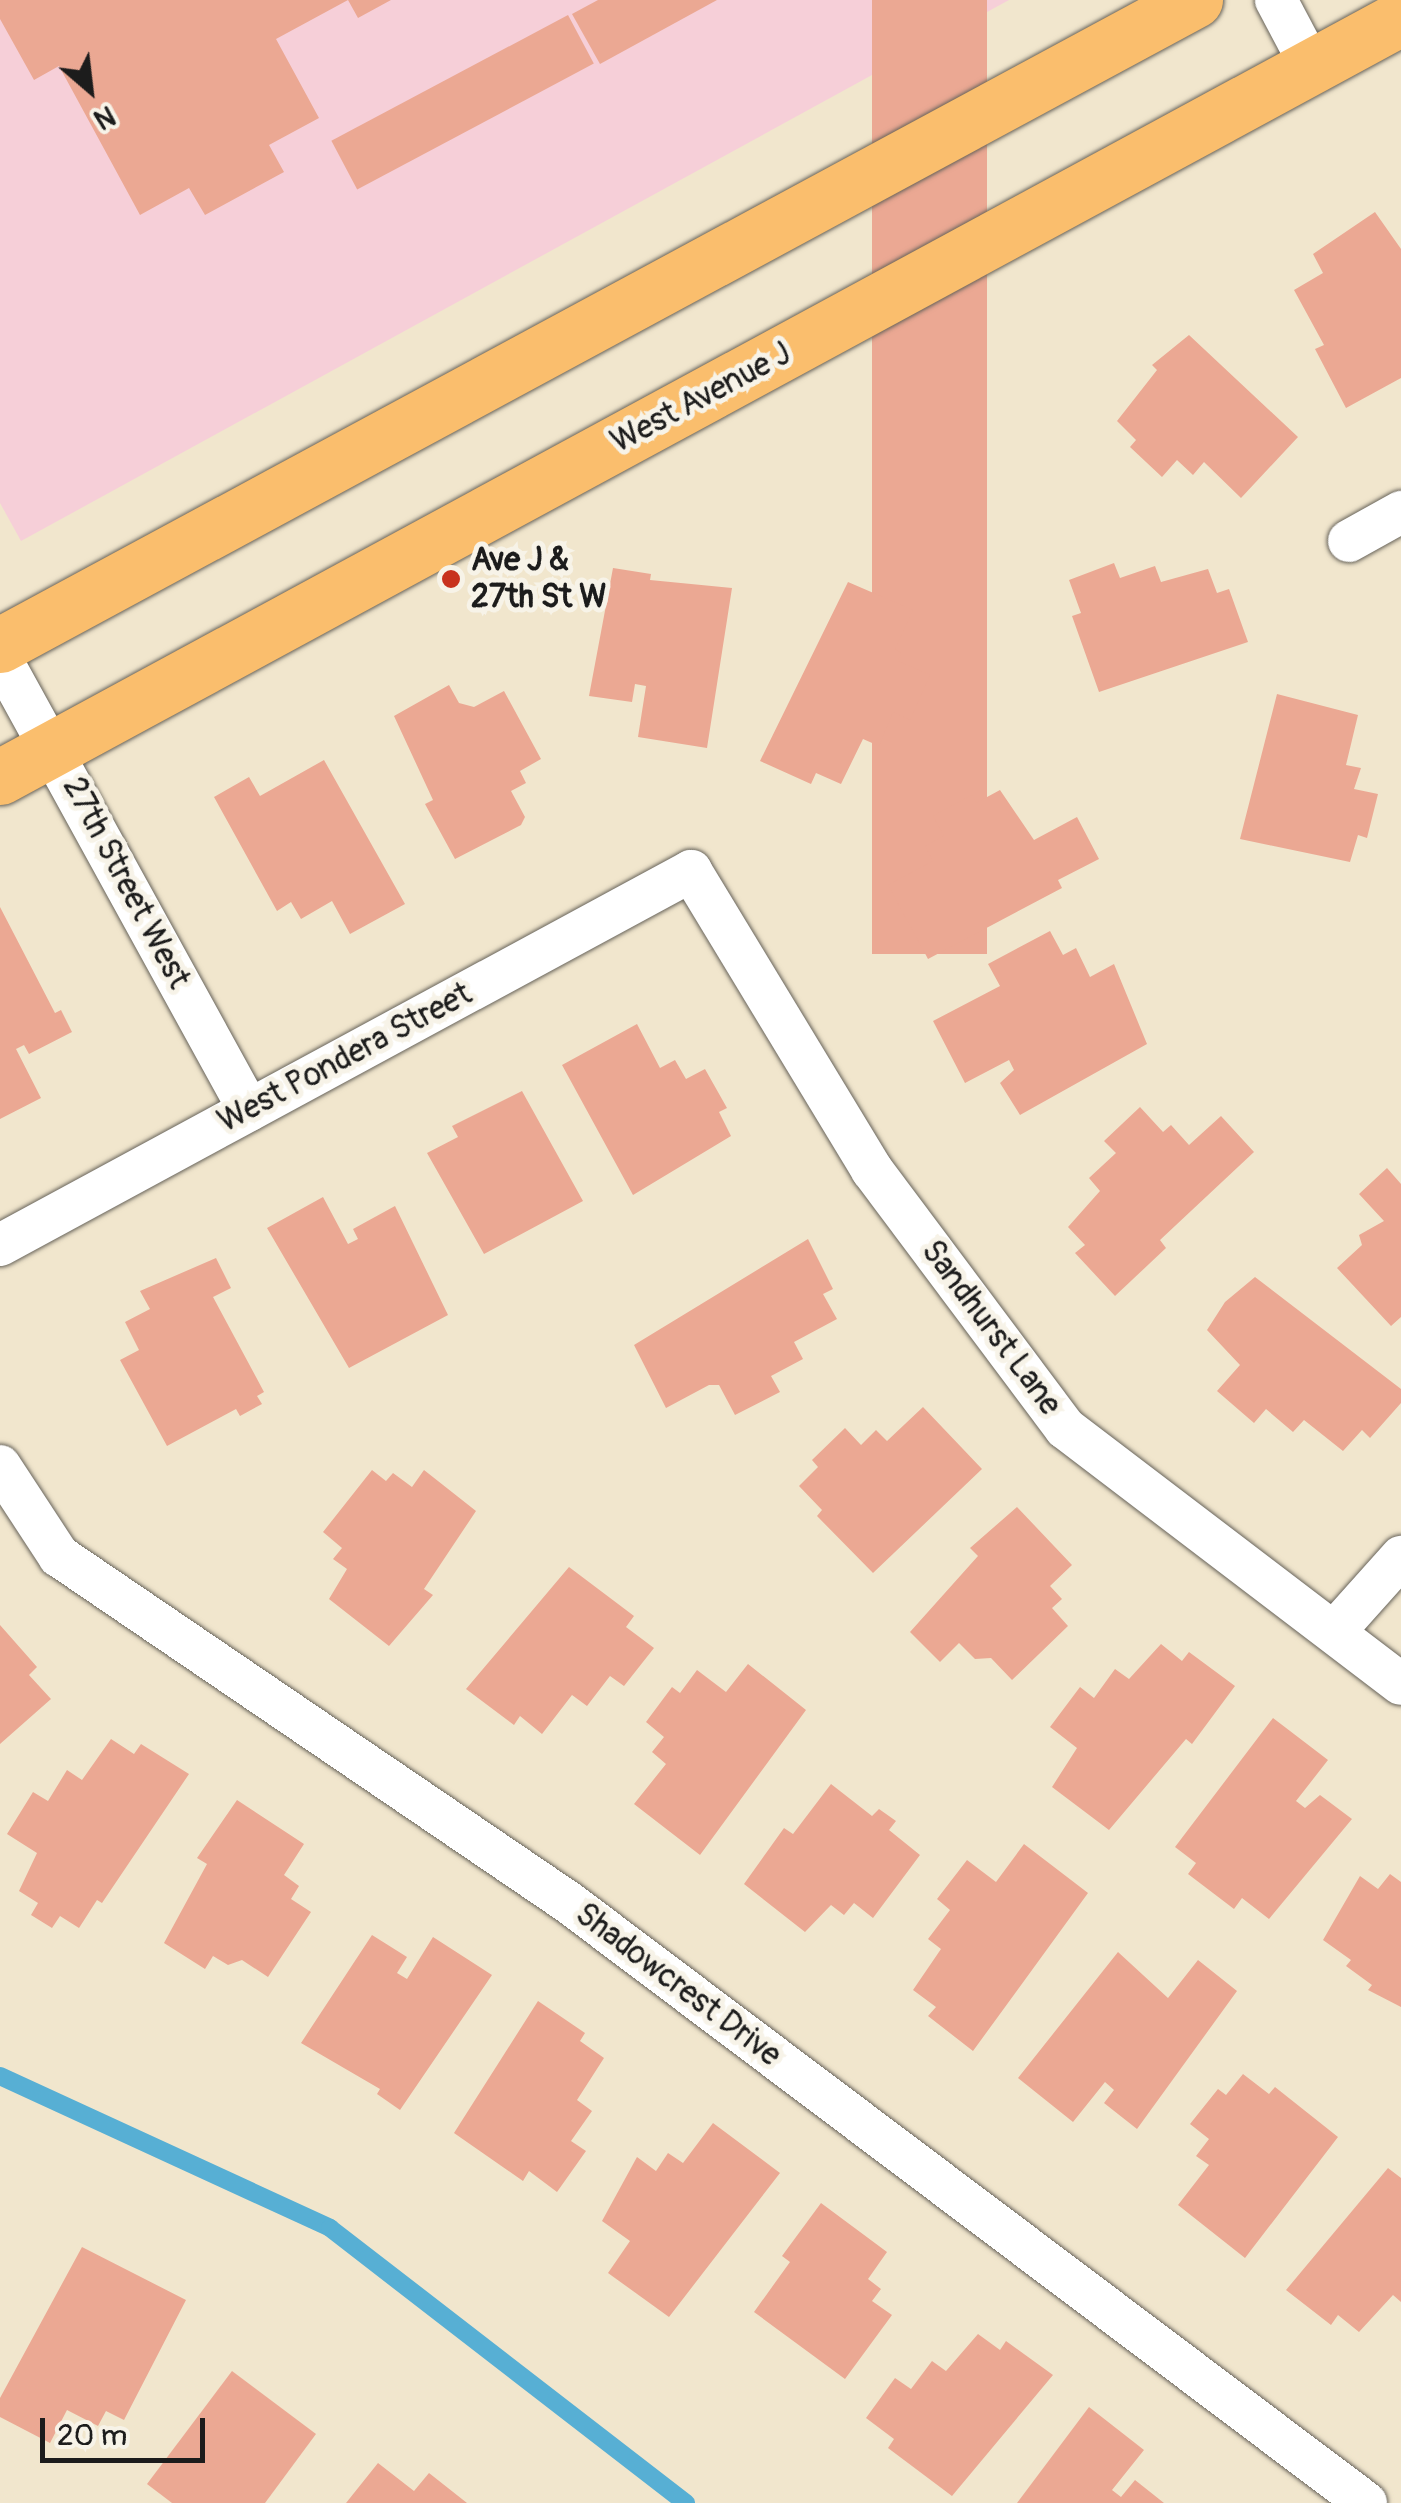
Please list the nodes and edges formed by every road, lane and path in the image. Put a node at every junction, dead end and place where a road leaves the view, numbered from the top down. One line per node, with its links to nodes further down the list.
1 (1195, 0): 7 (main road)
2 (1276, 0): 4 (street)
3 (1401, 18): 4 (main road, West Avenue J)
4 (1311, 66): 9 (main road, West Avenue J)
5 (1401, 512): 6 (street)
6 (1348, 540)
7 (0, 645)
8 (0, 658): 9 (street, 27th Street West)
9 (54, 748): 10 (main road, West Avenue J); 12 (street, 27th Street West)
10 (0, 777)
11 (691, 870): 12 (street, West Pondera Street); 16 (street, Sandhurst Lane)
12 (248, 1110): 13 (street, West Pondera Street)
13 (0, 1245)
14 (0, 1466): 18 (street, Shadowcrest Drive)
15 (1401, 1557): 16 (street)
16 (1334, 1632): 17 (street, Sandhurst Lane)
17 (1401, 1684)
18 (1366, 2503)

